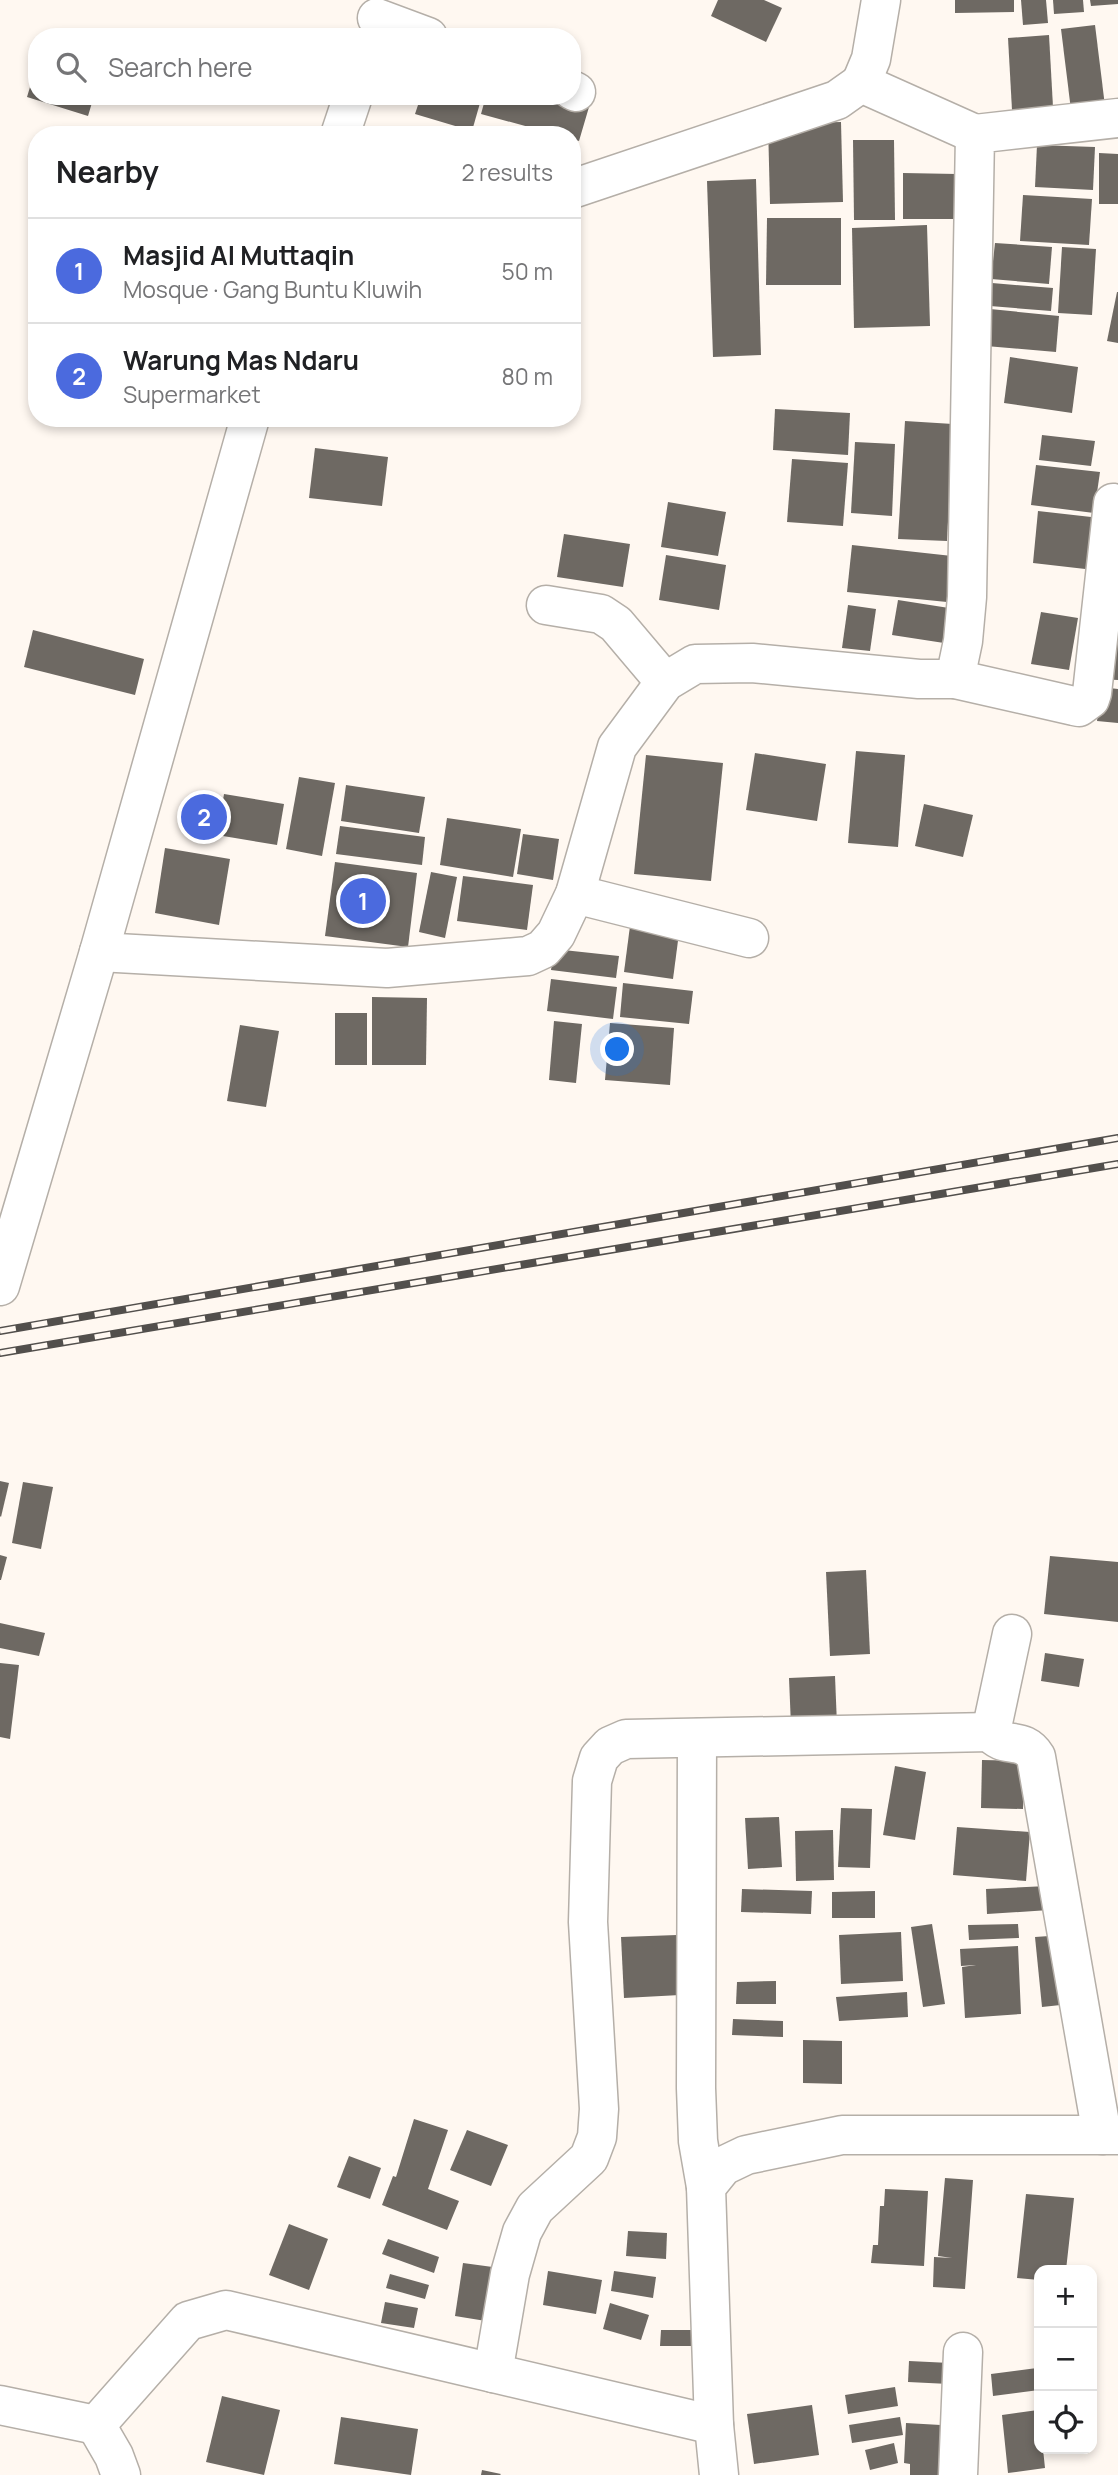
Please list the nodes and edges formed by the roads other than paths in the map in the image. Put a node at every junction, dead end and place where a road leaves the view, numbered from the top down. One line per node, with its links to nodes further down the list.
1 (881, 0): 4 (street)
2 (378, 18): 3 (street)
3 (404, 28)
4 (860, 83): 8 (street); 9 (street)
5 (350, 105): 7 (street)
6 (1118, 118): 8 (street)
7 (343, 126)
8 (975, 134): 13 (street)
9 (581, 186)
10 (247, 427): 17 (street)
11 (1113, 503): 13 (street)
12 (546, 605): 14 (street)
13 (955, 679): 14 (street)
14 (665, 682): 15 (street)
15 (575, 894): 16 (street); 17 (street)
16 (750, 938)
17 (99, 952): 18 (street)
18 (0, 1286)
19 (1012, 1634): 20 (street)
20 (991, 1732): 21 (street); 22 (street)
21 (697, 1738): 23 (street); 25 (street)
22 (1110, 2135): 23 (street)
23 (706, 2187): 28 (street)
24 (963, 2352): 31 (street)
25 (493, 2373): 27 (street); 28 (street)
26 (0, 2405): 27 (street)
27 (96, 2425): 29 (street)
28 (714, 2426): 30 (street)
29 (121, 2475)
30 (719, 2475)
31 (958, 2475)

